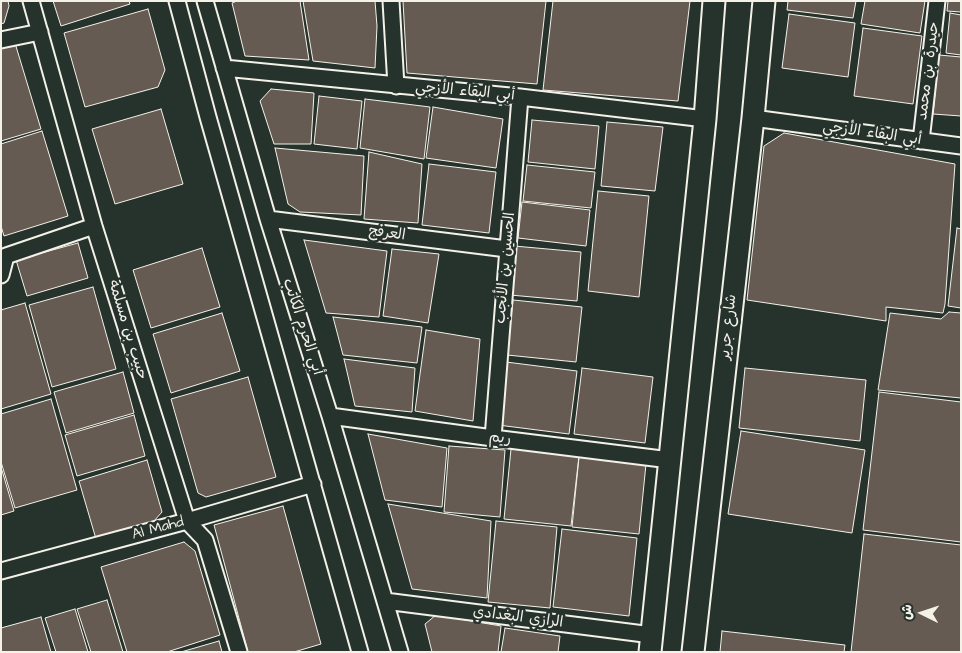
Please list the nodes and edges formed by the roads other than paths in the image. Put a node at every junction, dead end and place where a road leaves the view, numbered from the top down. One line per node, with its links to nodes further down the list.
1 (31, 1): 8 (street, حبيب بن مسلمة)
2 (177, 1): 24 (street, أبي الحرم الكاتب)
3 (206, 1): 10 (street, أبي الحرم الكاتب)
4 (391, 1): 11 (street)
5 (714, 1): 14 (main road)
6 (764, 1): 13 (main road, شارع جرير)
7 (937, 1): 15 (street, حيدرة بن محمد)
8 (40, 32): 9 (street); 18 (street, حبيب بن مسلمة)
9 (1, 40)
10 (224, 68): 11 (street, أبي البقاء الأزجي); 17 (street, أبي الحرم الكاتب)
11 (396, 86): 12 (street, أبي البقاء الأزجي)
12 (520, 97): 14 (street, أبي البقاء الأزجي); 19 (street, الحسين بن الأنجب)
13 (753, 118): 15 (street, أبي البقاء الأزجي); 32 (main road, شارع جرير)
14 (705, 119): 23 (main road)
15 (921, 141): 16 (street, أبي البقاء الأزجي)
16 (961, 146)
17 (268, 219): 19 (street, العرفج); 21 (street, أبي الحرم الكاتب)
18 (94, 226): 20 (street); 25 (street, حبيب بن مسلمة)
19 (507, 249): 22 (street, الحسين بن الأنجب)
20 (1, 275)
21 (330, 416): 22 (street, ريم); 27 (street, أبي الحرم الكاتب)
22 (493, 438): 23 (street, ريم)
23 (670, 460): 28 (main road)
24 (313, 484): 25 (street, Al Mahd); 30 (street, أبي الحرم الكاتب)
25 (187, 521): 26 (street, Al Mahd); 29 (street, حبيب بن مسلمة)
26 (1, 571)
27 (385, 601): 28 (street, الرازي البغدادي); 31 (street, أبي الحرم الكاتب)
28 (651, 643)
29 (239, 652)
30 (360, 652)
31 (400, 652)
32 (692, 652)

